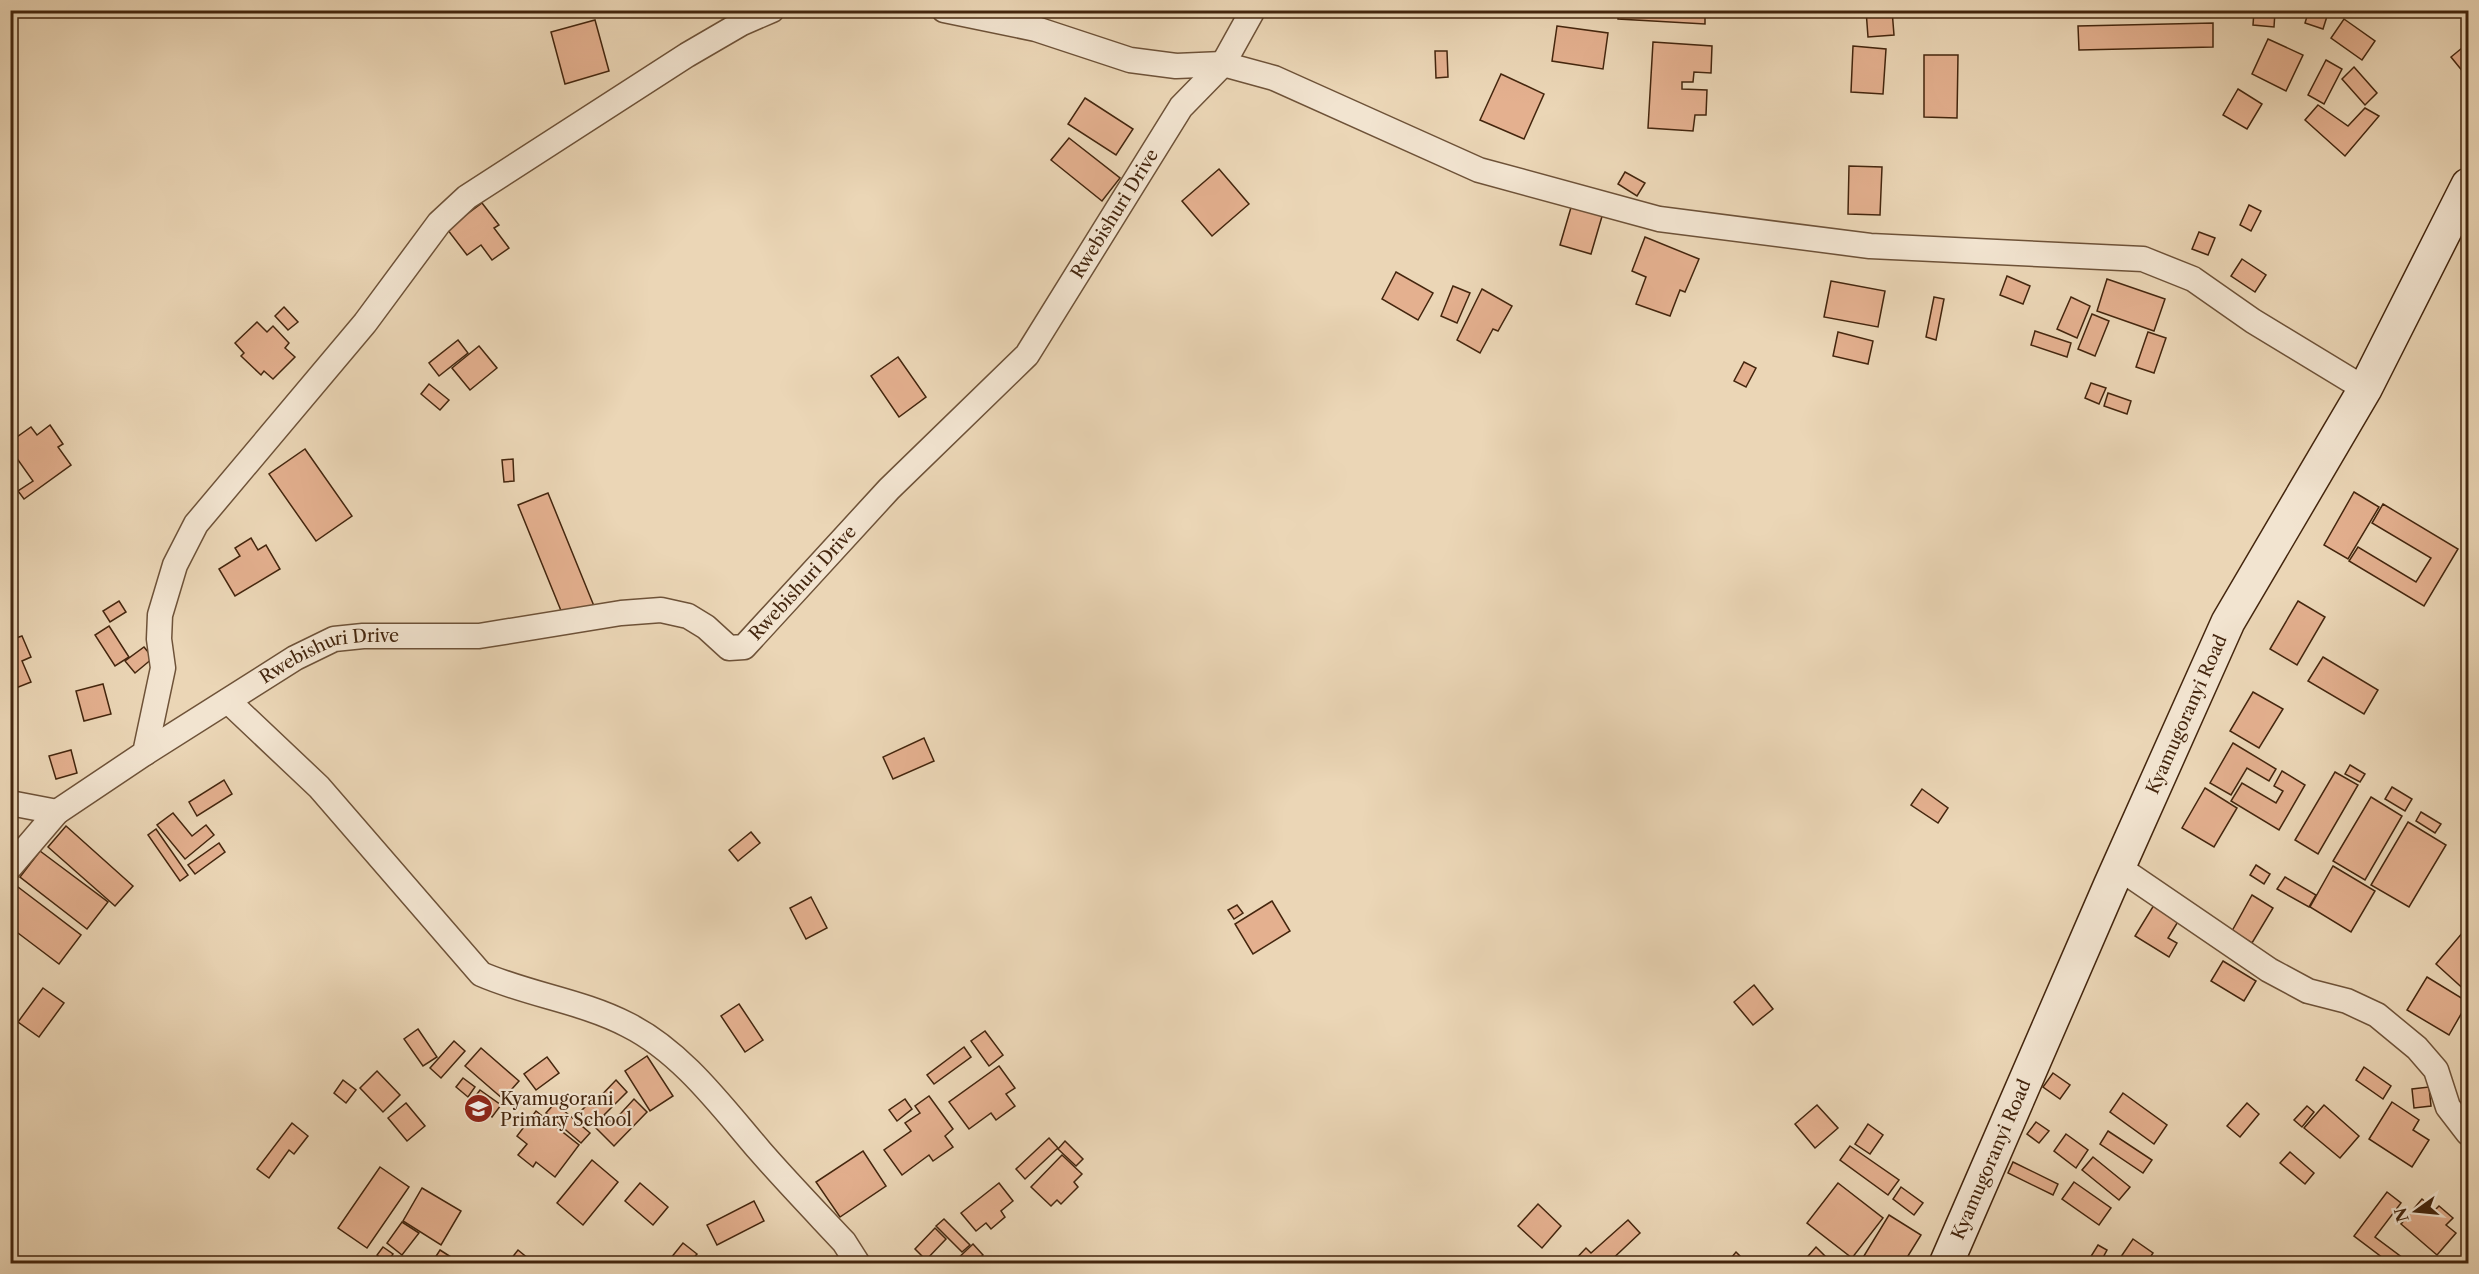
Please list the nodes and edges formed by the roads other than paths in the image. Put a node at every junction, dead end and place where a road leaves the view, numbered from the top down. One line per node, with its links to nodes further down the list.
1 (772, 10): 8 (street)
2 (944, 10): 4 (street)
3 (1253, 10): 4 (street, Rwebishuri Drive)
4 (1223, 64): 6 (street); 7 (street, Rwebishuri Drive)
5 (2469, 185): 6 (street, Kyamugoranyi Road)
6 (2365, 389): 12 (street, Kyamugoranyi Road)
7 (228, 701): 8 (street, Rwebishuri Drive); 14 (street)
8 (146, 753): 10 (street, Rwebishuri Drive)
9 (10, 803): 10 (street)
10 (57, 812): 11 (street, Rwebishuri Drive)
11 (10, 867)
12 (2118, 867): 13 (street); 15 (street, Kyamugoranyi Road)
13 (2469, 1133)
14 (858, 1263)
15 (1946, 1263)

